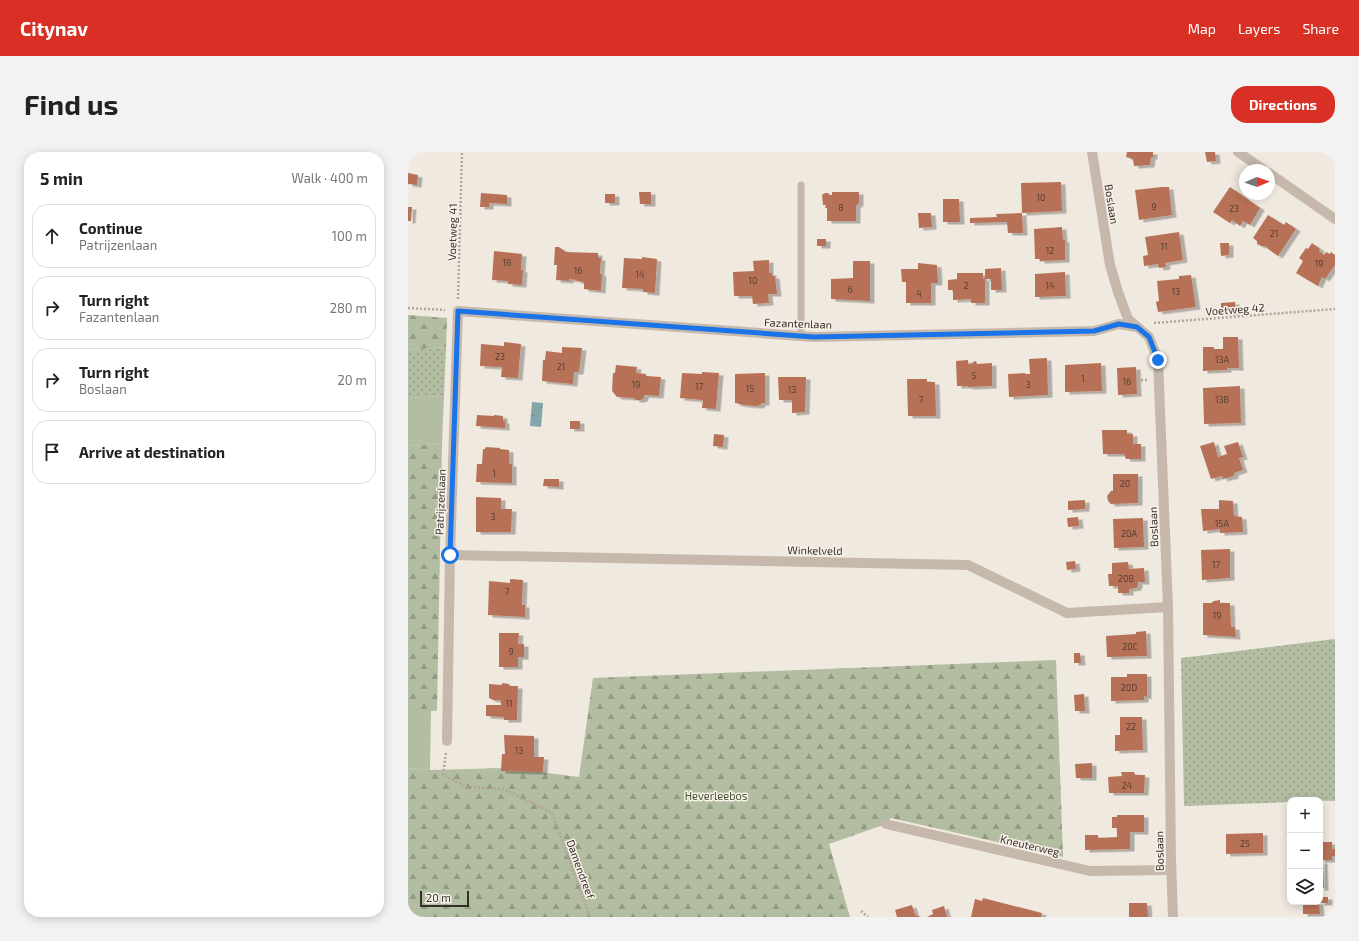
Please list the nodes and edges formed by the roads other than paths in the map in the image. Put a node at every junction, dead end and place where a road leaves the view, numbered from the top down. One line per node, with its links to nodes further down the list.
1 (1092, 152): 8 (street, Boslaan)
2 (1238, 152): 3 (street)
3 (1255, 164)
4 (1275, 177): 6 (street)
5 (801, 185): 9 (lane)
6 (1335, 219)
7 (458, 311): 9 (street, Fazantenlaan); 10 (street, Patrijzenlaan)
8 (1137, 327): 9 (street, Fazantenlaan); 11 (street, Boslaan)
9 (801, 337)
10 (450, 555): 11 (street, Winkelveld); 12 (street, Patrijzenlaan)
11 (1168, 607): 14 (street, Boslaan)
12 (447, 740)
13 (886, 824): 14 (street, Kneuterweg)
14 (1171, 870): 15 (street, Boslaan)
15 (1173, 917)

